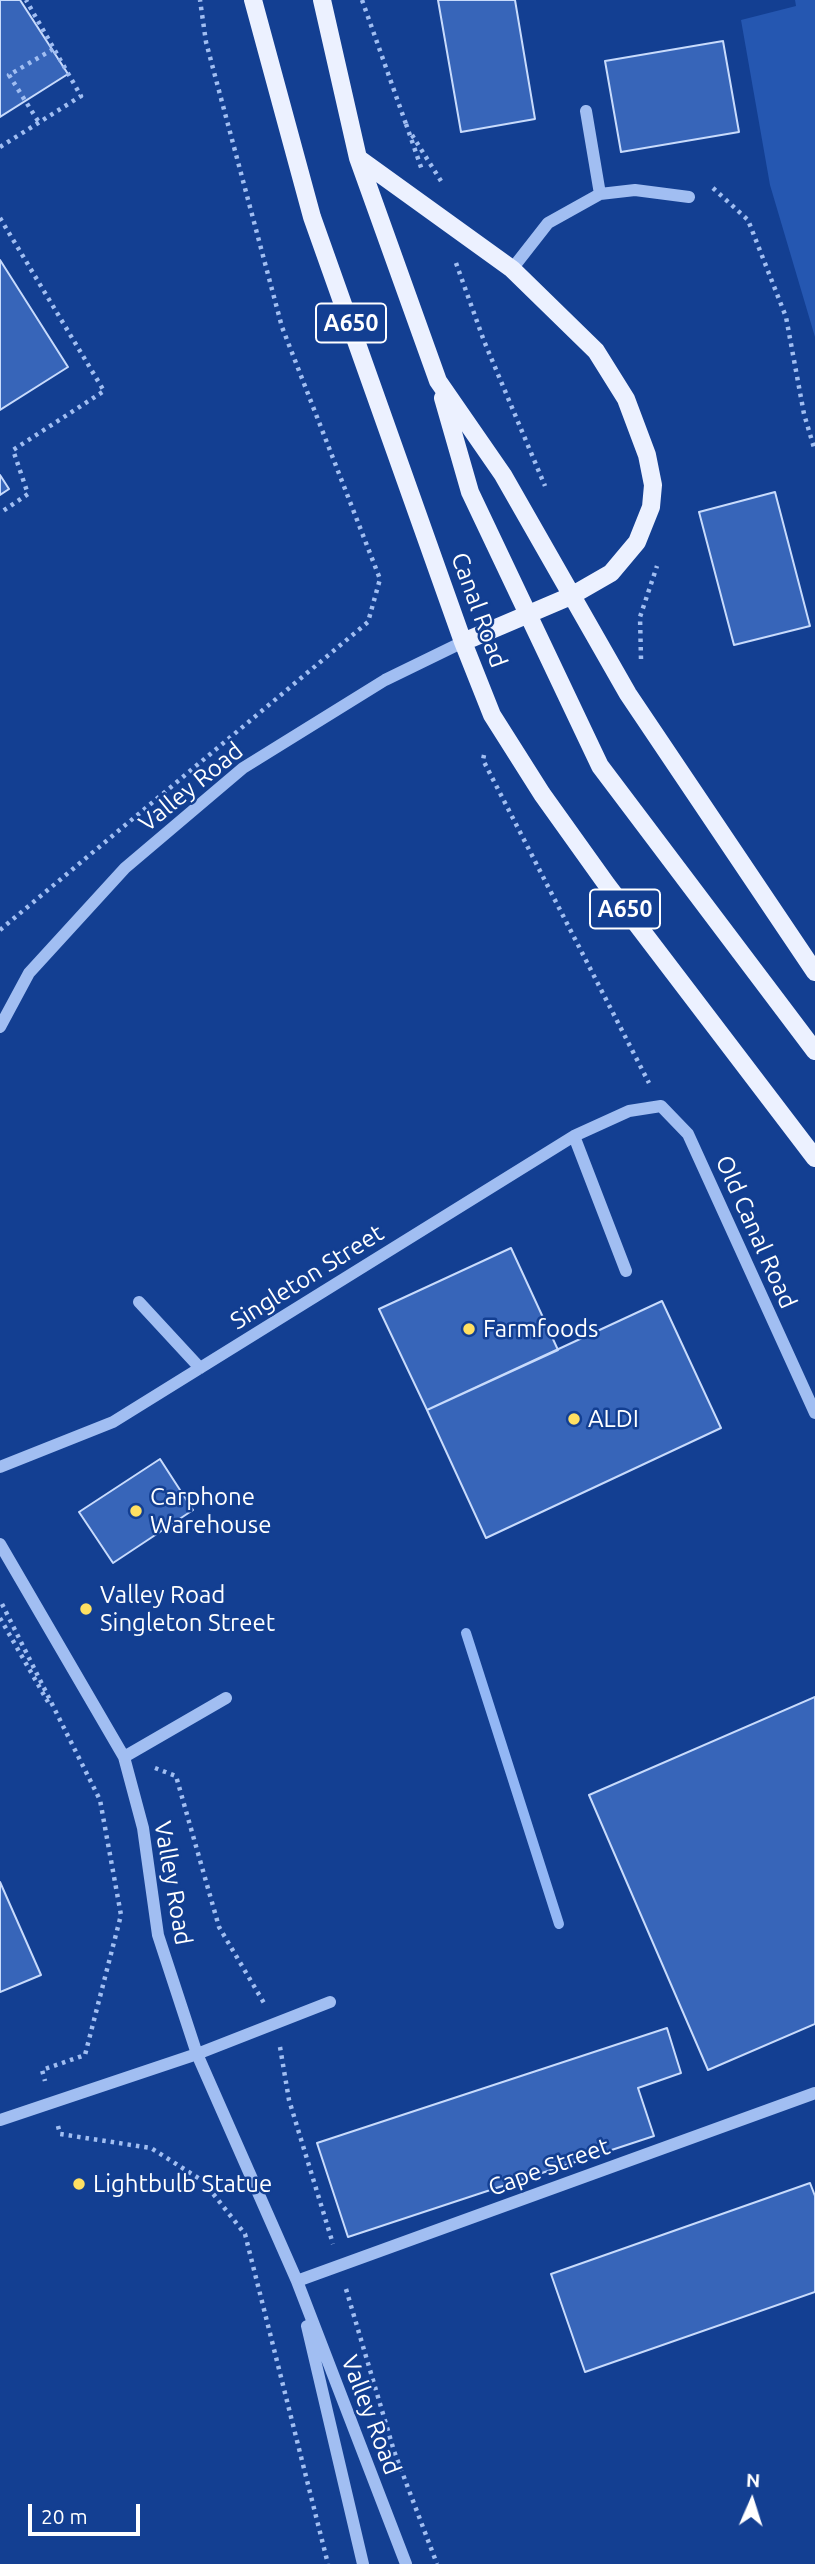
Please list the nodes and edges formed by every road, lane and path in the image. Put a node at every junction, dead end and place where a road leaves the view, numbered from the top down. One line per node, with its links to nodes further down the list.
1 (26, 0): 5 (path)
2 (200, 0): 25 (path)
3 (253, 0): 22 (main road, Canal Road / A650)
4 (322, 0): 10 (main road, A650)
5 (55, 48): 7 (path); 7 (path)
6 (586, 111): 11 (street)
7 (38, 121): 9 (path)
8 (406, 124): 13 (path)
9 (0, 147)
10 (358, 158): 13 (main road); 16 (main road, A650)
11 (600, 194): 12 (street); 15 (street)
12 (689, 197)
13 (439, 217): 15 (main road); 17 (path)
14 (0, 218): 18 (path)
15 (512, 269): 20 (main road)
16 (438, 381): 20 (main road, A650); 21 (main road, A650)
17 (547, 492)
18 (0, 513)
19 (657, 563): 23 (path)
20 (571, 596): 21 (main road); 26 (main road, A650)
21 (527, 613): 22 (main road); 28 (main road, A650)
22 (463, 642): 24 (main road, Canal Road / A650); 27 (street, Valley Road)
23 (635, 656)
24 (492, 715): 29 (path); 31 (main road, Canal Road / A650)
25 (0, 930)
26 (815, 972)
27 (0, 1027)
28 (815, 1051)
29 (661, 1106): 30 (street, Singleton Street); 35 (street, Old Canal Road)
30 (574, 1136): 32 (street); 34 (street, Singleton Street)
31 (815, 1158)
32 (626, 1271)
33 (139, 1302): 34 (street)
34 (200, 1368): 36 (street, Singleton Street)
35 (815, 1413)
36 (0, 1467)
37 (0, 1544): 39 (street, Valley Road)
38 (226, 1698): 39 (street)
39 (124, 1756): 41 (street, Valley Road)
40 (330, 2002): 41 (street)
41 (197, 2054): 43 (street); 44 (street, Valley Road)
42 (815, 2093): 44 (street, Cape Street)
43 (0, 2120)
44 (297, 2281): 45 (street, Valley Road); 46 (street, Valley Road)
45 (363, 2564)
46 (406, 2564)

